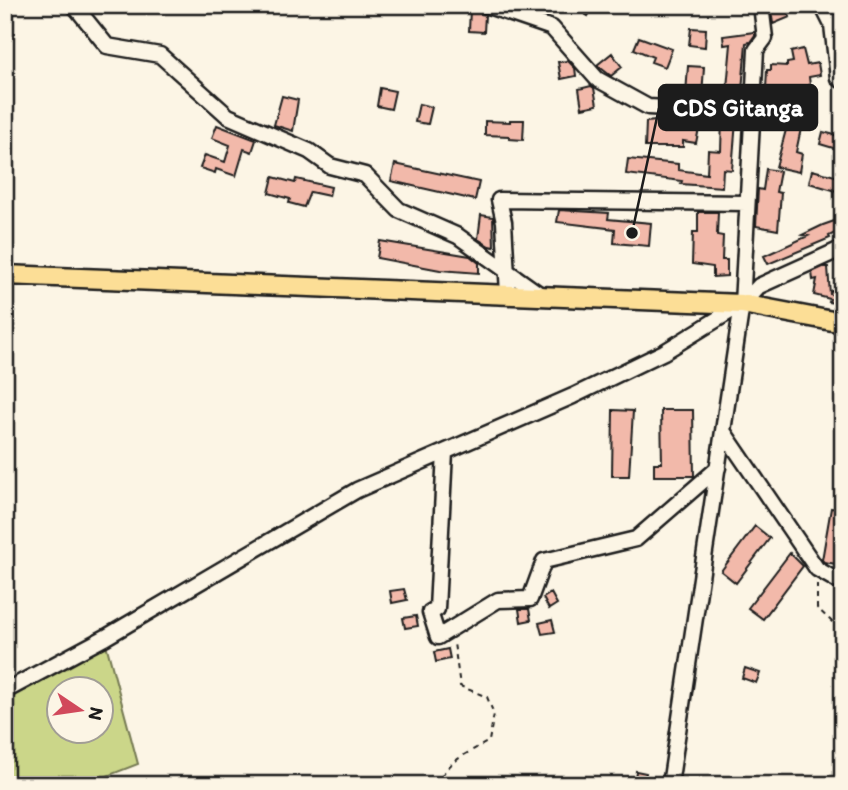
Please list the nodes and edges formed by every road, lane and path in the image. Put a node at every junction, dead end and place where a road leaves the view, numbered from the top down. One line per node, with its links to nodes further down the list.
1 (74, 5): 9 (street)
2 (485, 5): 6 (street)
3 (761, 5): 6 (street)
4 (822, 5): 5 (street)
5 (843, 81)
6 (752, 101): 7 (street)
7 (747, 202): 9 (street); 13 (street)
8 (843, 248): 13 (street)
9 (507, 271): 11 (street); 12 (street)
10 (5, 275): 11 (main road)
11 (508, 295): 12 (main road)
12 (542, 296): 13 (main road)
13 (742, 304): 14 (main road); 15 (street); 16 (street)
14 (843, 323)
15 (723, 431): 17 (street); 18 (street)
16 (444, 452): 20 (street); 22 (street)
17 (718, 468): 20 (street); 24 (street)
18 (817, 569): 19 (street); 21 (path)
19 (843, 584)
20 (452, 628): 23 (path)
21 (843, 632)
22 (5, 691)
23 (439, 785)
24 (670, 785)

